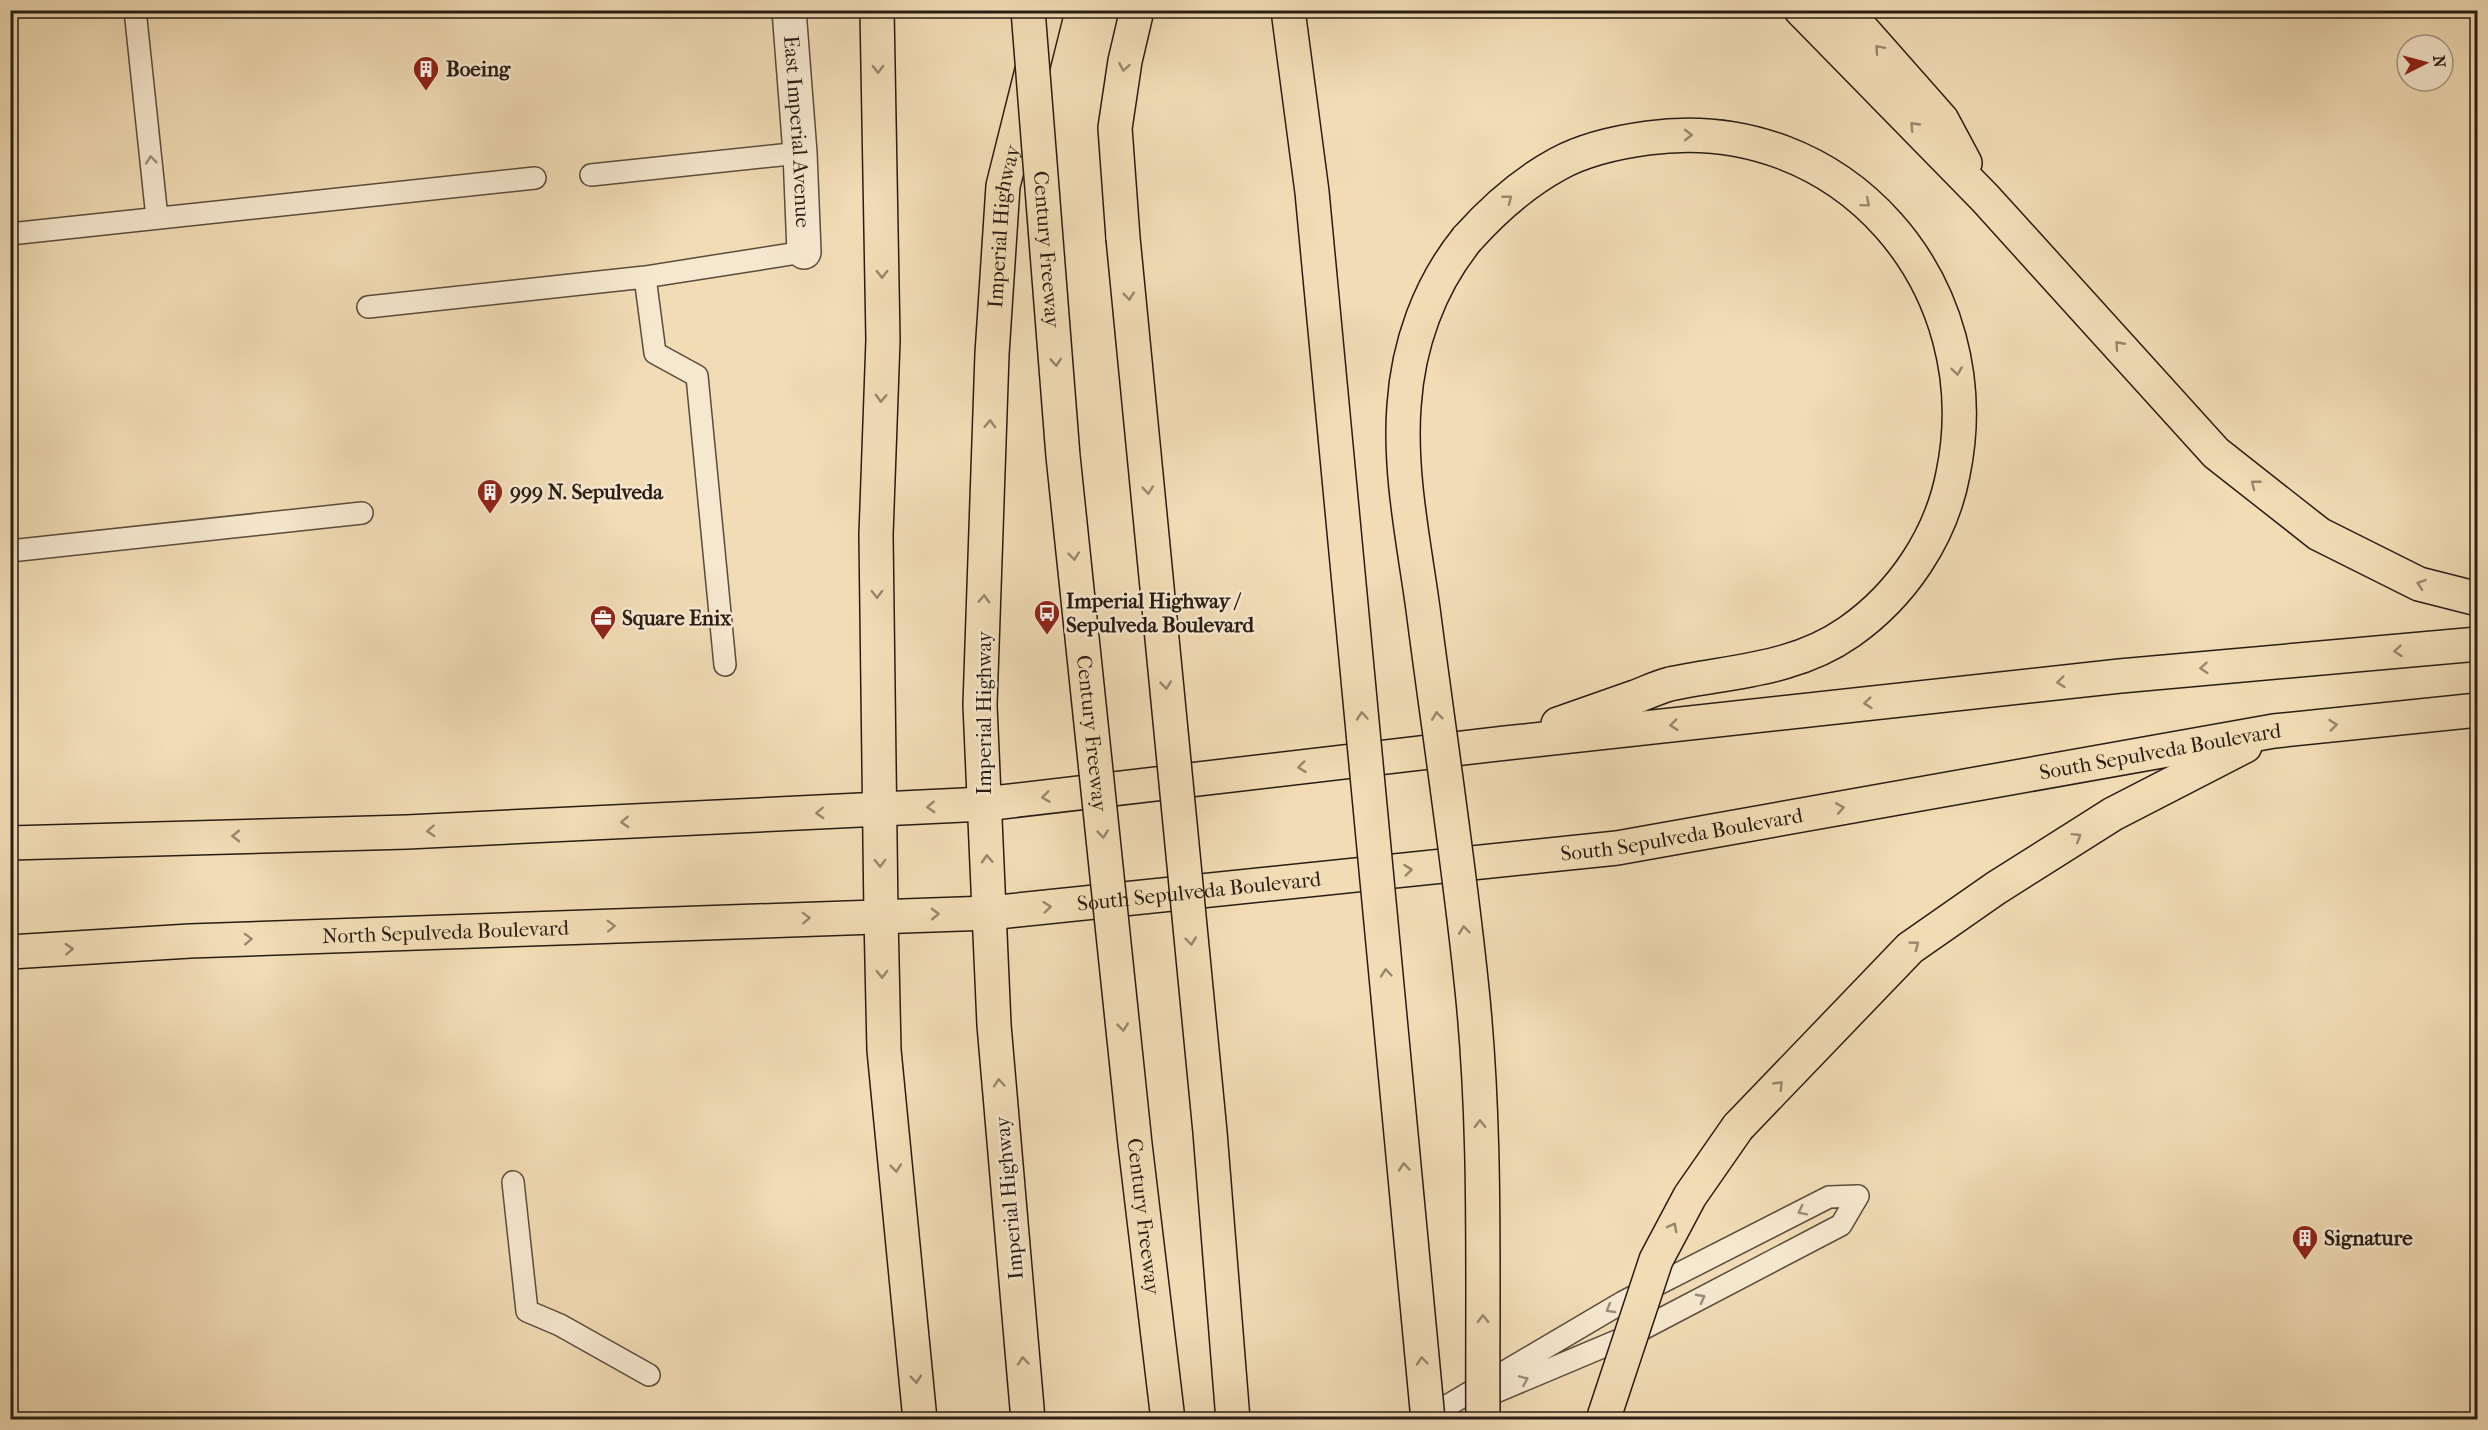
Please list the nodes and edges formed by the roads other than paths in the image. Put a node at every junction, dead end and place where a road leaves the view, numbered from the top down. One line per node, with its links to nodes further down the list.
1 (135, 10): 14 (lane, one-way to 1)
2 (789, 10): 10 (street, East Imperial Avenue)
3 (877, 10): 28 (main road, one-way to 28)
4 (1028, 10): 37 (main road, Century Freeway, one-way to 37, bridge)
5 (1047, 10): 27 (main road, Imperial Highway, one-way to 5)
6 (1137, 10): 38 (main road, one-way to 38, bridge)
7 (1288, 10): 39 (main road, one-way to 7, bridge)
8 (1801, 10): 13 (main road, one-way to 8)
9 (1845, 10): 13 (main road, one-way to 9)
10 (800, 153): 11 (lane); 16 (street, East Imperial Avenue)
11 (591, 175)
12 (535, 178): 14 (lane)
13 (1984, 198): 21 (main road, one-way to 13)
14 (157, 218): 15 (lane)
15 (10, 234)
16 (804, 252): 17 (lane)
17 (645, 277): 18 (lane); 23 (lane)
18 (368, 308)
19 (362, 513): 20 (lane)
20 (10, 551)
21 (2478, 599)
22 (2478, 644): 26 (main road, one-way to 26)
23 (725, 665)
24 (2478, 710): 25 (main road, South Sepulveda Boulevard, one-way to 24)
25 (2274, 731): 30 (main road, South Sepulveda Boulevard, one-way to 25); 41 (main road, one-way to 25, bridge)
26 (1506, 743): 27 (main road, one-way to 27); 40 (main road, one-way to 26, bridge)
27 (984, 804): 28 (main road, one-way to 28); 30 (main road, Imperial Highway, one-way to 27)
28 (879, 810): 29 (main road, one-way to 29); 31 (main road, one-way to 31)
29 (10, 843)
30 (989, 913): 31 (main road, South Sepulveda Boulevard, one-way to 30); 36 (main road, Imperial Highway, one-way to 30)
31 (881, 916): 32 (main road, North Sepulveda Boulevard, one-way to 31); 35 (main road, one-way to 35)
32 (10, 952)
33 (513, 1182): 34 (lane)
34 (649, 1375)
35 (920, 1419)
36 (1028, 1419)
37 (1168, 1419)
38 (1233, 1419)
39 (1427, 1419): 39 (lane, one-way to 39)
40 (1484, 1419)
41 (1603, 1419)

